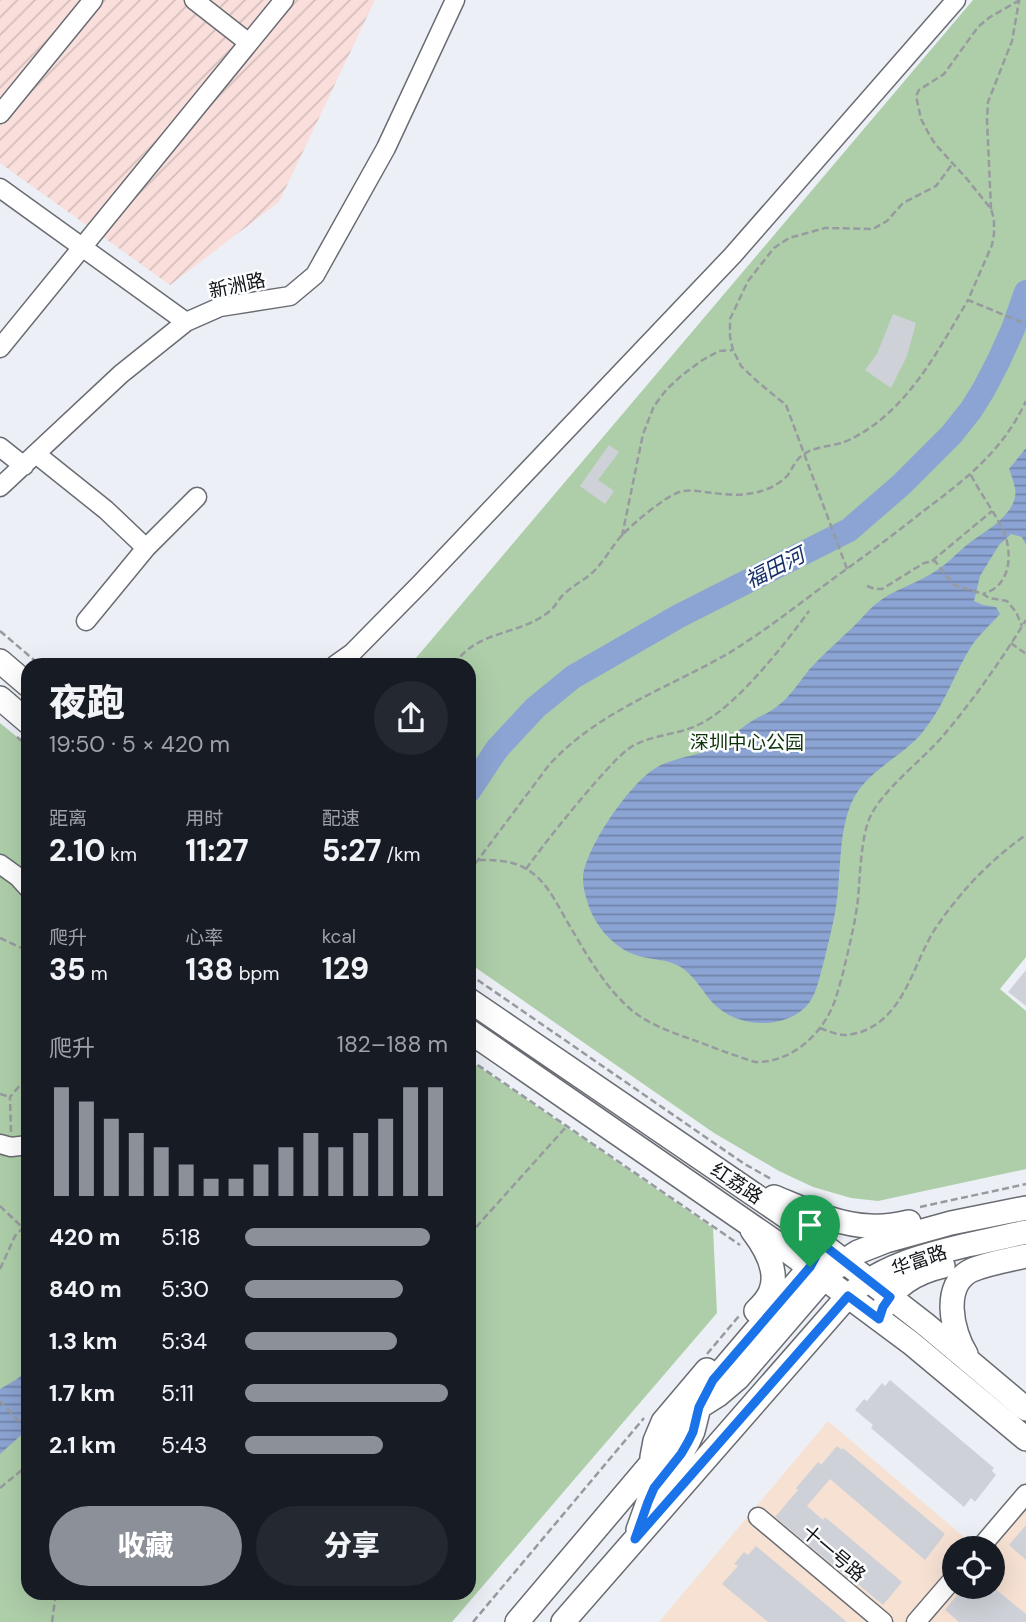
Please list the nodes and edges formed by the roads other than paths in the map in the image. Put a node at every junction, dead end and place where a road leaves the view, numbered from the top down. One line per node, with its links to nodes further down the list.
1 (93, 0): 7 (street)
2 (194, 0): 6 (street)
3 (284, 0): 6 (street)
4 (455, 0): 10 (street, 新洲路)
5 (956, 0): 18 (street)
6 (250, 43): 9 (street)
7 (0, 114)
8 (1, 193): 9 (street)
9 (83, 248): 10 (street); 11 (street)
10 (186, 322): 13 (street, 新洲路)
11 (0, 348)
12 (0, 447): 13 (street)
13 (30, 460): 14 (street, 新洲路); 16 (street)
14 (0, 486)
15 (197, 498): 16 (street)
16 (146, 548): 17 (street)
17 (86, 621)
18 (345, 658)
19 (0, 661): 20 (main road)
20 (21, 679)
21 (0, 698): 22 (main road)
22 (21, 716)
23 (0, 864): 24 (street)
24 (21, 880)
25 (476, 1005): 27 (main road, 红荔路)
26 (476, 1036): 29 (main road, 红荔路)
27 (737, 1182): 30 (main road); 32 (main road, 红荔路)
28 (1026, 1208): 30 (main road, 华富路)
29 (743, 1220): 36 (main road, 红荔路); 45 (main road)
30 (951, 1223): 35 (main road, 华富路)
31 (1026, 1232): 37 (main road, 华富路)
32 (821, 1243): 35 (main road, 红荔路); 36 (main road, 华富路)
33 (1026, 1245): 39 (main road, 华富路)
34 (1026, 1256): 41 (main road)
35 (844, 1261): 36 (main road, 华富路); 37 (main road, 红荔路)
36 (817, 1272): 38 (main road, 红荔路); 42 (main road, 华富路)
37 (868, 1280): 38 (main road, 华富路); 39 (main road, 红荔路)
38 (848, 1296): 40 (main road, 红荔路); 49 (main road, 华富路)
39 (890, 1297): 40 (main road, 华富路); 41 (main road, 红荔路)
40 (879, 1319): 44 (main road, 红荔路)
41 (971, 1363): 43 (main road, 红荔路)
42 (699, 1407): 45 (main road, 华富路); 49 (main road, 华富路)
43 (1026, 1409)
44 (1026, 1439)
45 (651, 1463): 51 (main road, 华富路)
46 (1026, 1494): 48 (street)
47 (758, 1517): 53 (street, 十一号路)
48 (990, 1536)
49 (635, 1539): 52 (main road, 华富路)
50 (942, 1592): 54 (street)
51 (517, 1622)
52 (563, 1622)
53 (883, 1622)
54 (916, 1622)

